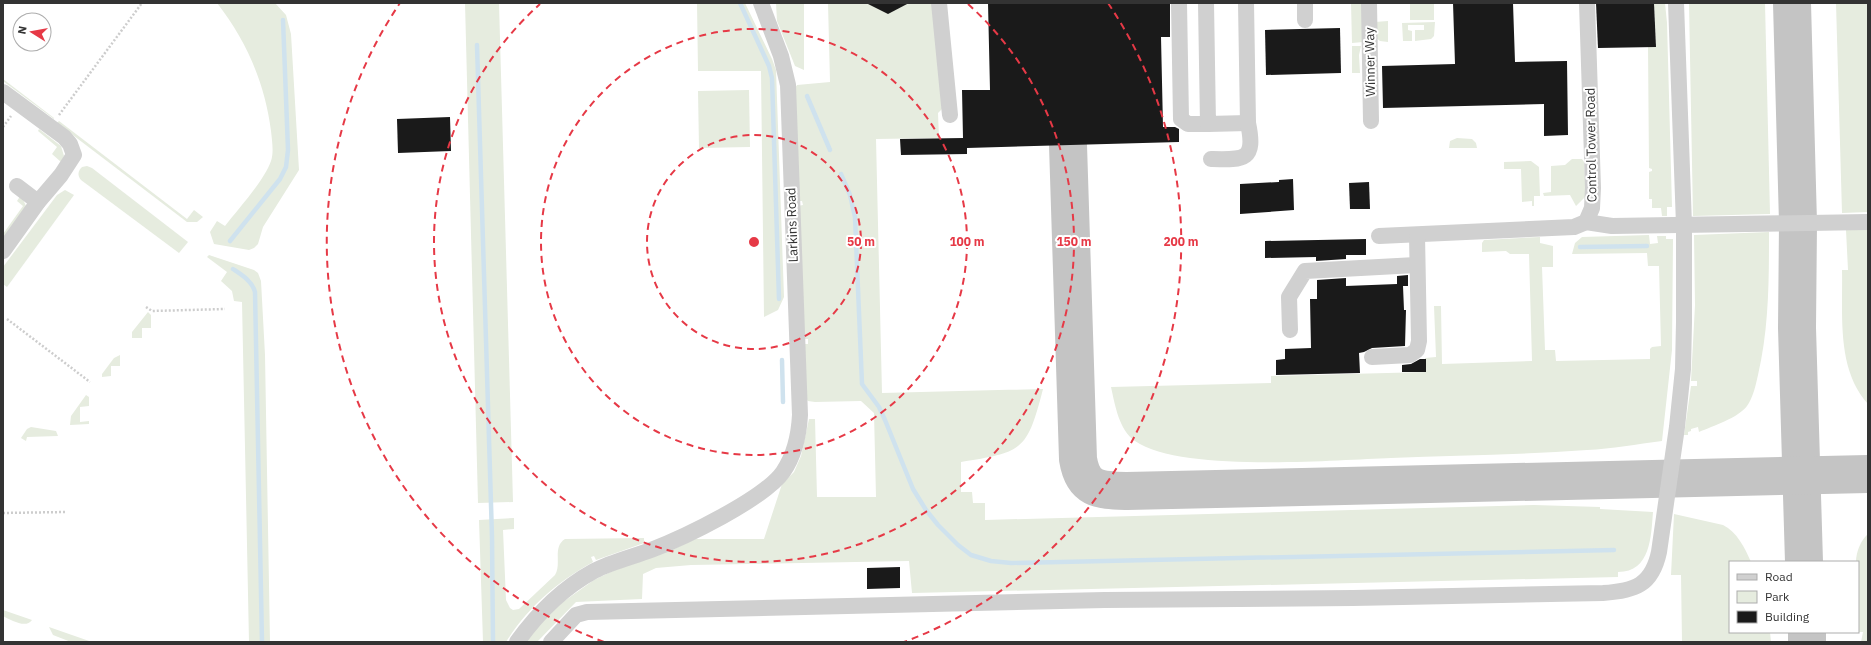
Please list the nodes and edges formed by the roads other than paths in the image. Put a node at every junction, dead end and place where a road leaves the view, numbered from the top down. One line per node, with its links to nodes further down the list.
1 (761, 3): 11 (lane, Larkins Road)
2 (767, 3): 11 (lane)
3 (939, 3): 14 (lane)
4 (1179, 3): 17 (lane)
5 (1206, 3): 17 (lane)
6 (1246, 3): 16 (lane)
7 (1304, 3): 12 (lane)
8 (1369, 3): 15 (lane, Winner Way)
9 (1587, 3): 21 (lane, Control Tower Road)
10 (1676, 3): 23 (lane)
11 (767, 19): 30 (lane, Larkins Road)
12 (1304, 20)
13 (3, 92): 20 (lane)
14 (950, 115)
15 (1371, 122)
16 (1248, 123): 17 (lane); 18 (lane)
17 (1208, 124)
18 (1211, 159)
19 (17, 186): 20 (lane)
20 (38, 202): 26 (lane)
21 (1586, 222): 23 (lane); 24 (lane, Control Tower Road)
22 (1868, 222): 23 (lane)
23 (1684, 225): 31 (lane)
24 (1417, 235): 25 (lane, Control Tower Road); 27 (lane)
25 (1379, 236)
26 (3, 251)
27 (1416, 265): 28 (lane); 29 (lane)
28 (1290, 330)
29 (1372, 357)
30 (517, 642)
31 (551, 642)

